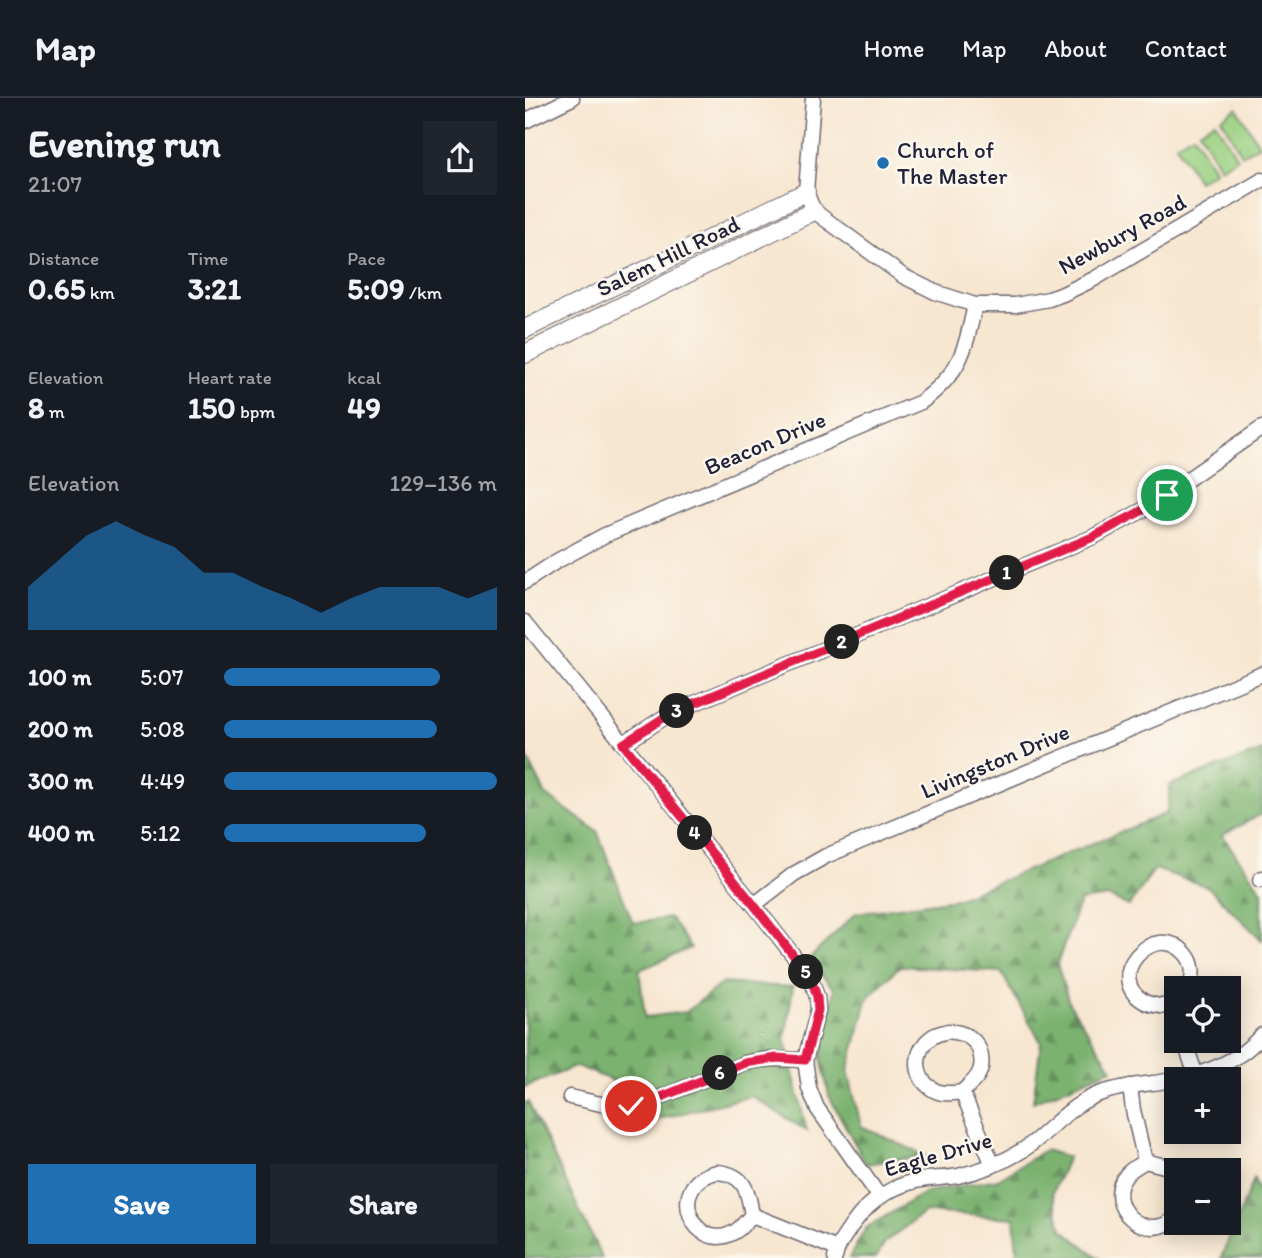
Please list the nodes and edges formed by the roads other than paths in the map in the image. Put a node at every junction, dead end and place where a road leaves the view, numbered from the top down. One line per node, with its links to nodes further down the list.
1 (572, 98): 3 (street)
2 (813, 98): 5 (street)
3 (525, 121)
4 (1260, 186): 7 (street, Newbury Road)
5 (806, 192): 6 (street); 8 (street, Salem Hill Road)
6 (814, 211): 7 (street, Newbury Road); 9 (street, Salem Hill Road)
7 (975, 304): 11 (street, Beacon Drive)
8 (525, 329)
9 (525, 354)
10 (1262, 428): 14 (street)
11 (525, 582)
12 (525, 622): 14 (street)
13 (1262, 674): 15 (street, Livingston Drive)
14 (623, 744): 15 (street)
15 (754, 905): 19 (street)
16 (1193, 976): 17 (street)
17 (1164, 1007)
18 (1262, 1035): 20 (street, Eagle Drive)
19 (805, 1060): 24 (street); 28 (street)
20 (1216, 1067)
21 (1164, 1082): 22 (street, Eagle Drive)
22 (1130, 1086): 25 (street); 26 (street, Eagle Drive)
23 (962, 1093): 23 (street); 26 (street)
24 (570, 1097)
25 (1145, 1161): 27 (street); 30 (street)
26 (993, 1165): 28 (street, Eagle Drive)
27 (1164, 1166)
28 (879, 1196): 31 (street, Eagle Drive)
29 (752, 1215): 29 (street); 31 (street)
30 (1164, 1224)
31 (836, 1254)

